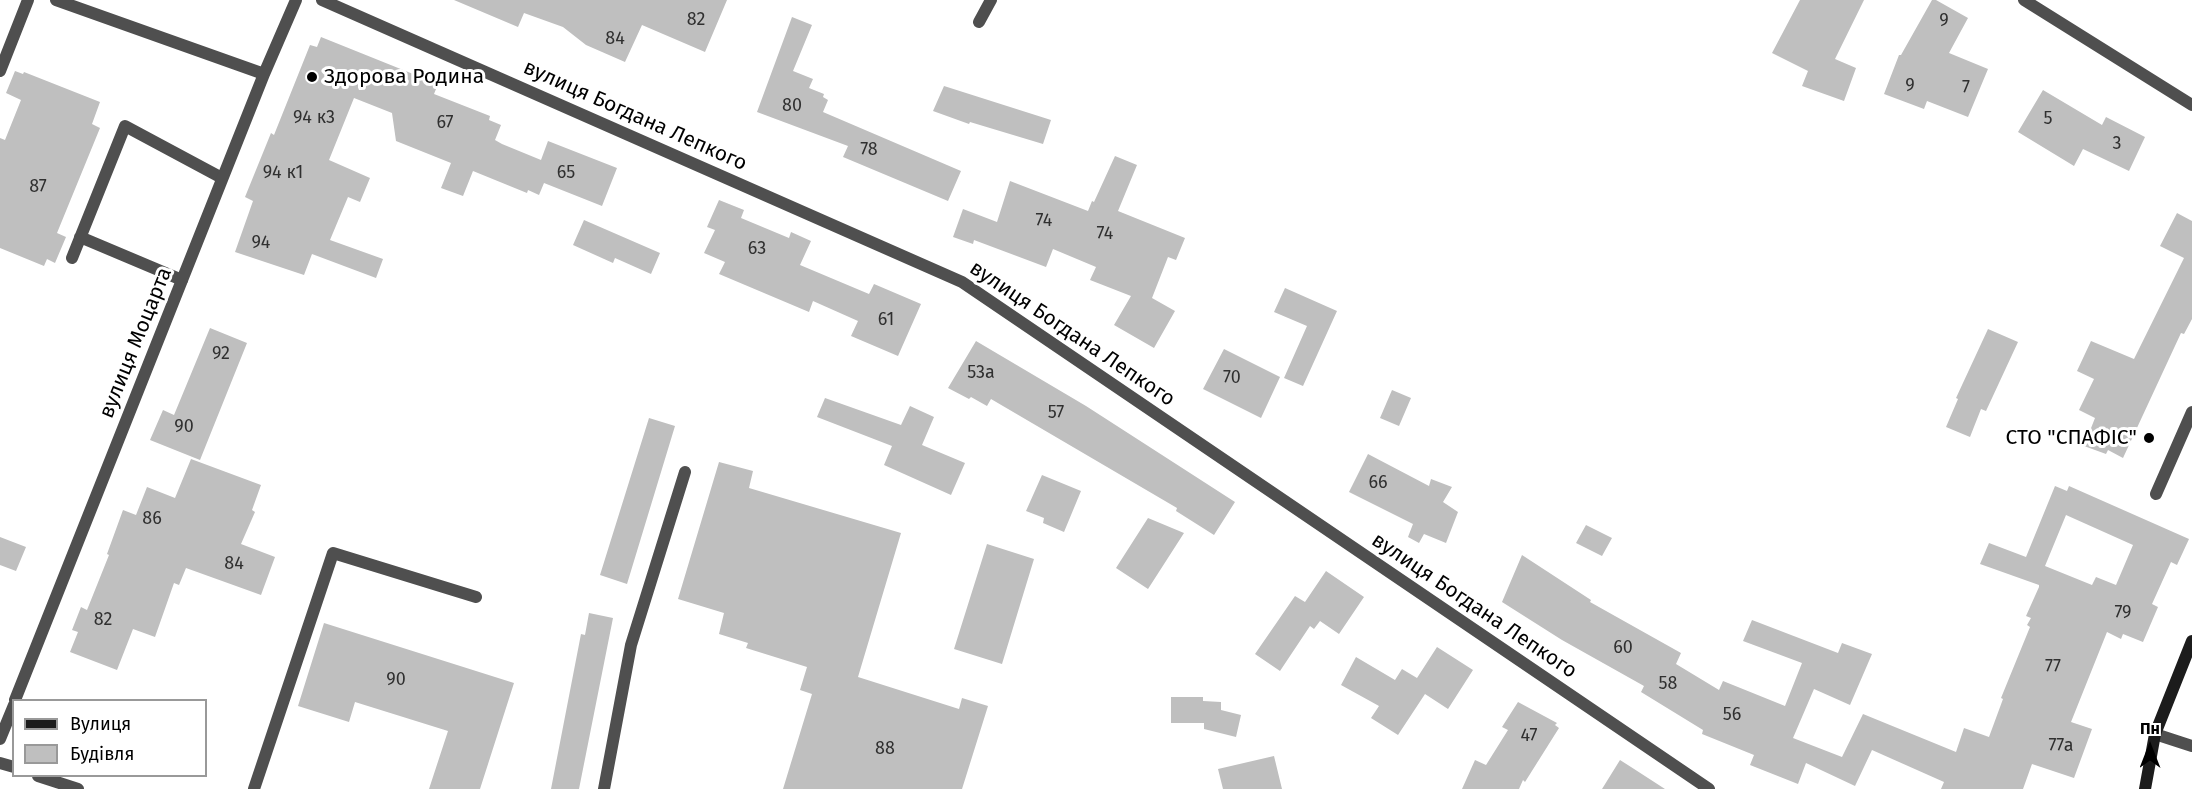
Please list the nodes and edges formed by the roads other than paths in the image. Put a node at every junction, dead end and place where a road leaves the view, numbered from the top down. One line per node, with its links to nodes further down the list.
1 (28, 0): 8 (street)
2 (56, 0): 9 (street)
3 (296, 0): 9 (street, вулиця Моцарта)
4 (322, 0): 29 (street, вулиця Богдана Лепкого)
5 (991, 0): 7 (street)
6 (2024, 0): 10 (street)
7 (979, 22)
8 (0, 71)
9 (264, 74): 11 (street, вулиця Моцарта)
10 (2192, 105)
11 (222, 178): 12 (street); 14 (street, вулиця Моцарта)
12 (80, 237): 13 (street); 14 (street)
13 (72, 258)
14 (182, 280): 20 (street, вулиця Моцарта)
15 (2192, 413): 17 (street)
16 (685, 472): 28 (street)
17 (2156, 494)
18 (476, 597): 27 (street)
19 (2192, 641): 22 (street)
20 (15, 699)
21 (12, 710): 23 (street)
22 (2155, 734): 24 (street); 30 (street)
23 (0, 739)
24 (2192, 746)
25 (41, 777): 26 (street)
26 (78, 789)
27 (254, 789)
28 (604, 789)
29 (1709, 789)
30 (2145, 789)

